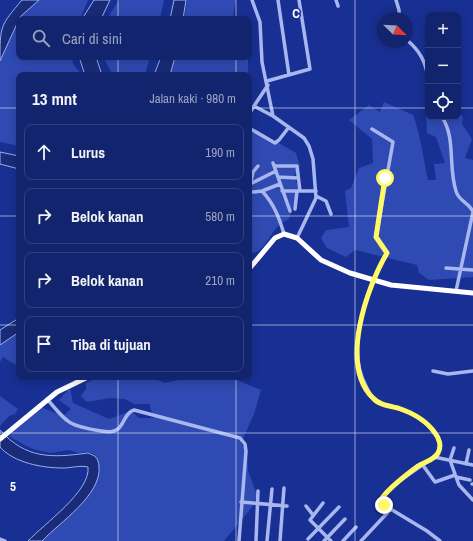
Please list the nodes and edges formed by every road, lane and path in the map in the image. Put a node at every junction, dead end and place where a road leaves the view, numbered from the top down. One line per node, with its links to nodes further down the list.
1 (252, 0): 11 (street)
2 (278, 0): 10 (street)
3 (299, 0): 10 (street)
4 (336, 0): 6 (street)
5 (396, 0): 7 (street)
6 (338, 6)
7 (399, 12)
8 (413, 46): 9 (street)
9 (425, 62)
10 (289, 75): 11 (street)
11 (268, 83): 12 (street); 14 (street)
12 (254, 106): 13 (street); 14 (street)
13 (252, 109)
14 (273, 116): 16 (street)
15 (443, 120): 39 (street)
16 (289, 127): 18 (street); 29 (street)
17 (372, 129): 41 (street)
18 (252, 130)
19 (258, 166): 21 (street)
20 (276, 171): 22 (street); 23 (street); 24 (street)
21 (252, 176)
22 (278, 178): 23 (street); 25 (street)
23 (298, 178): 28 (street)
24 (252, 183)
25 (280, 184): 26 (street); 27 (street)
26 (262, 191): 30 (street); 35 (street)
27 (282, 191): 28 (street); 33 (street)
28 (298, 191): 29 (street); 32 (street)
29 (316, 191): 31 (street)
30 (253, 192)
31 (316, 196): 34 (street); 36 (street)
32 (296, 209)
33 (290, 211)
34 (331, 214)
35 (284, 234): 36 (highway); 37 (highway)
36 (297, 238): 41 (highway)
37 (252, 265)
38 (446, 268): 39 (street)
39 (460, 269): 40 (street); 42 (street)
40 (473, 270)
41 (373, 280): 42 (highway); 51 (street)
42 (456, 291): 43 (highway)
43 (473, 293)
44 (433, 371): 45 (street)
45 (473, 371)
46 (77, 380): 47 (highway)
47 (47, 399): 48 (highway); 62 (street)
48 (0, 439)
49 (454, 448): 52 (street)
50 (469, 450): 54 (street)
51 (434, 458): 52 (street); 53 (street)
52 (450, 460): 54 (street); 56 (street)
53 (422, 464): 56 (street); 69 (street)
54 (466, 464): 55 (street)
55 (473, 465)
56 (455, 476): 57 (street); 61 (street)
57 (471, 483)
58 (284, 488): 66 (street)
59 (272, 489): 65 (street)
60 (258, 491): 64 (street)
61 (473, 500)
62 (241, 502): 64 (street); 78 (street)
63 (323, 503): 70 (street)
64 (258, 504): 65 (street); 79 (street)
65 (271, 505): 66 (street); 80 (street)
66 (285, 506): 81 (street)
67 (306, 506): 70 (street)
68 (339, 507): 73 (street)
69 (391, 509): 85 (street); 86 (street)
70 (313, 514): 73 (street)
71 (345, 520): 74 (street)
72 (356, 527): 84 (street)
73 (318, 529): 74 (street); 76 (street)
74 (328, 538): 82 (street); 83 (street)
75 (0, 539): 77 (street)
76 (308, 539)
77 (5, 541)
78 (239, 541)
79 (256, 541)
80 (268, 541)
81 (280, 541)
82 (324, 541)
83 (331, 541)
84 (343, 541)
85 (362, 541)
86 (440, 541)

